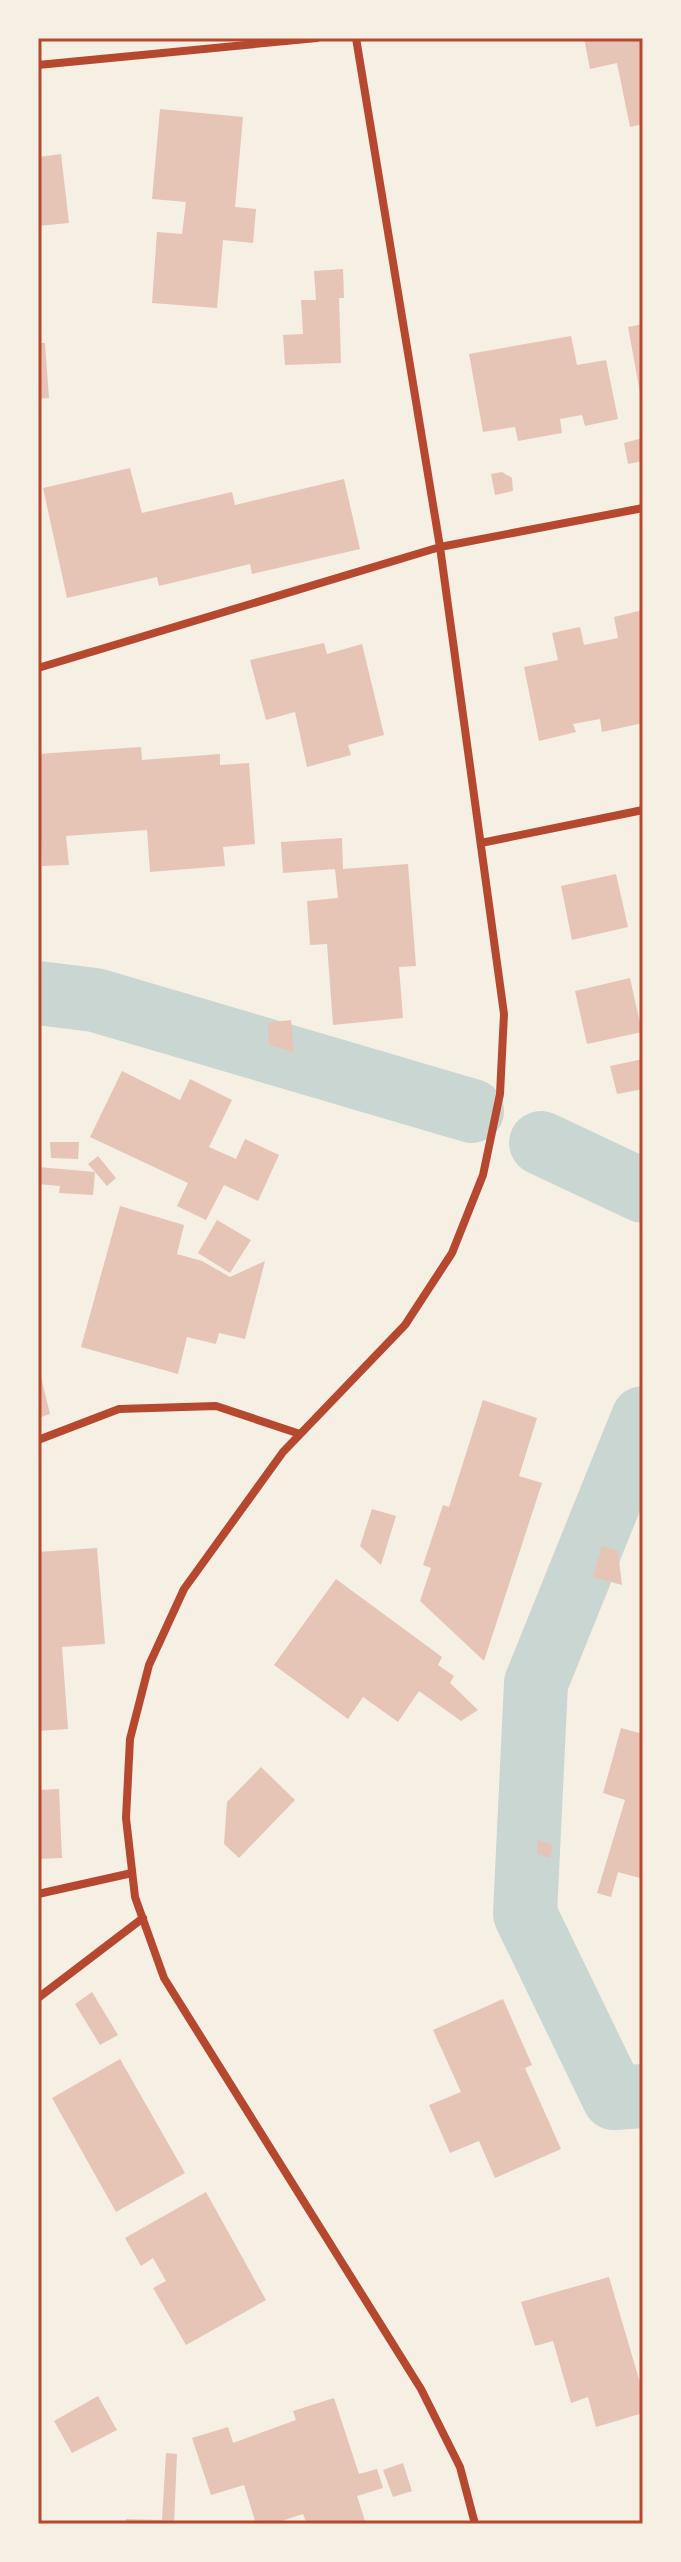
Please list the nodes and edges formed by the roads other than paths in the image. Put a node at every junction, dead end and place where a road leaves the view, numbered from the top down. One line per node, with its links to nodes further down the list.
1 (317, 38): 3 (street)
2 (356, 38): 5 (street)
3 (38, 65)
4 (643, 508): 5 (street)
5 (440, 547): 6 (street); 8 (street)
6 (38, 668)
7 (643, 810): 8 (street)
8 (481, 843): 9 (street)
9 (300, 1434): 10 (street); 11 (street)
10 (38, 1440)
11 (132, 1873): 12 (street); 13 (street)
12 (38, 1894)
13 (143, 1918): 14 (street); 15 (street)
14 (38, 1998)
15 (475, 2524)

